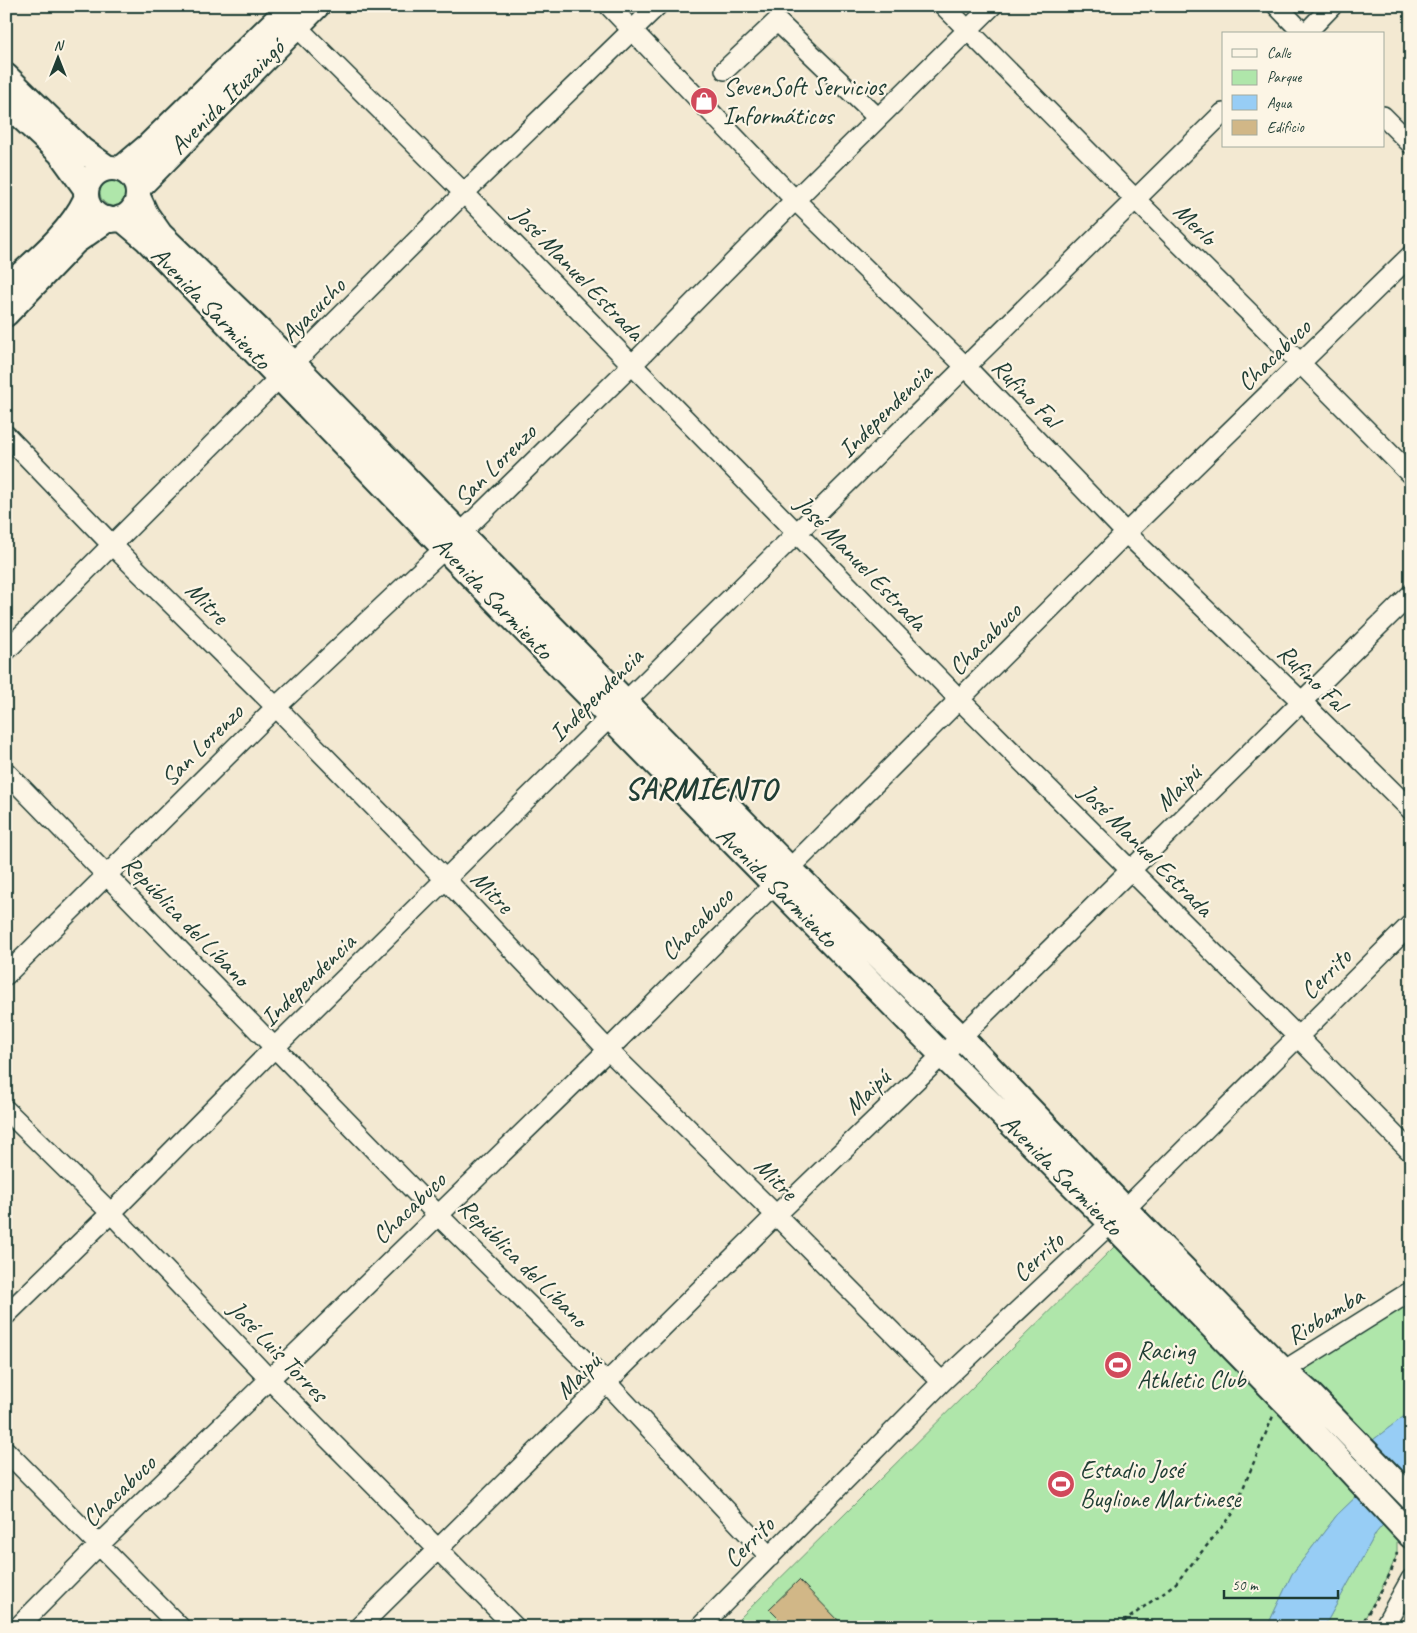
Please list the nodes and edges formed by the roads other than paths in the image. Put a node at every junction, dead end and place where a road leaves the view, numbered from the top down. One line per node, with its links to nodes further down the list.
1 (318, 6): 8 (main road, Avenida Ituzaingó)
2 (609, 6): 9 (street, Rufino Fal)
3 (657, 6): 9 (street, Ayacucho)
4 (944, 6): 10 (street, Merlo)
5 (992, 6): 10 (street, San Lorenzo)
6 (1277, 6): 11 (street)
7 (1332, 6): 12 (street)
8 (287, 13): 20 (main road, Avenida Ituzaingó); 21 (main road, Avenida Ituzaingó); 22 (street, José Manuel Estrada)
9 (632, 30): 22 (street, Ayacucho); 24 (street, Rufino Fal)
10 (968, 30): 18 (street, San Lorenzo); 25 (street, Merlo)
11 (1302, 32)
12 (1306, 32)
13 (725, 70): 18 (street)
14 (6, 76): 20 (main road)
15 (6, 103): 23 (main road)
16 (1222, 114): 25 (street, Independencia)
17 (1384, 117): 19 (street)
18 (878, 118): 24 (street, San Lorenzo)
19 (1411, 144)
20 (114, 168): 21 (main road); 23 (main road)
21 (138, 193): 26 (main road); 33 (main road, Avenida Sarmiento)
22 (464, 193): 31 (street, José Manuel Estrada); 33 (street, Ayacucho)
23 (86, 194): 26 (main road); 28 (main road)
24 (795, 200): 31 (street, San Lorenzo); 32 (street, Rufino Fal)
25 (1135, 200): 30 (street, Merlo); 32 (street, Independencia)
26 (114, 219): 29 (main road); 33 (main road, Avenida Sarmiento)
27 (1411, 255): 30 (street, Chacabuco)
28 (6, 288)
29 (6, 314)
30 (1301, 364): 35 (street, Merlo); 37 (street, Chacabuco)
31 (632, 365): 36 (street, José Manuel Estrada); 38 (street, San Lorenzo)
32 (965, 366): 36 (street, Independencia); 37 (street, Rufino Fal)
33 (287, 372): 38 (main road, Avenida Sarmiento); 39 (street, Ayacucho)
34 (6, 435): 39 (street, Mitre)
35 (1411, 475)
36 (798, 533): 42 (street, José Manuel Estrada); 45 (street, Independencia)
37 (1126, 533): 42 (street, Chacabuco); 43 (street, Rufino Fal)
38 (452, 542): 44 (street, San Lorenzo); 45 (main road, Avenida Sarmiento)
39 (113, 546): 41 (street, Ayacucho); 44 (street, Mitre)
40 (1411, 594): 43 (street, Maipú)
41 (6, 651)
42 (960, 700): 48 (street, José Manuel Estrada); 50 (street, Chacabuco)
43 (1301, 701): 47 (street, Rufino Fal); 48 (street, Maipú)
44 (276, 707): 49 (street, San Lorenzo); 51 (street, Mitre)
45 (617, 709): 50 (main road, Avenida Sarmiento); 51 (street, Independencia)
46 (6, 772): 49 (street, República del Líbano)
47 (1411, 810)
48 (1131, 870): 54 (street, Maipú); 55 (street, José Manuel Estrada)
49 (106, 875): 53 (street, San Lorenzo); 56 (street, República del Líbano)
50 (781, 876): 54 (main road, Avenida Sarmiento); 57 (street, Chacabuco); 58 (main road, Avenida Sarmiento)
51 (446, 880): 56 (street, Independencia); 57 (street, Mitre)
52 (1411, 924): 55 (street, Cerrito)
53 (6, 975)
54 (961, 1037): 58 (street, Maipú); 64 (main road, Avenida Sarmiento)
55 (1298, 1038): 60 (street, José Manuel Estrada); 64 (street, Cerrito)
56 (274, 1048): 61 (street, Independencia); 62 (street, República del Líbano)
57 (608, 1050): 62 (street, Chacabuco); 63 (street, Mitre)
58 (941, 1054): 63 (street, Maipú); 64 (main road, Avenida Sarmiento)
59 (6, 1110): 61 (street, José Luis Torres)
60 (1411, 1152)
61 (111, 1213): 66 (street, Independencia); 67 (street, José Luis Torres)
62 (438, 1215): 67 (street, Chacabuco); 69 (street, República del Líbano)
63 (776, 1215): 68 (street, Mitre); 69 (street, Maipú)
64 (1118, 1216): 68 (street, Cerrito); 70 (main road, Avenida Sarmiento)
65 (1411, 1291): 70 (street, Riobamba)
66 (6, 1315)
67 (270, 1380): 74 (street, Chacabuco); 75 (street, José Luis Torres)
68 (942, 1382): 76 (street, Cerrito)
69 (607, 1383): 75 (street, Maipú); 76 (street, República del Líbano)
70 (1280, 1390): 72 (main road, Avenida Sarmiento); 73 (main road, Avenida Sarmiento)
71 (6, 1451): 74 (street)
72 (1411, 1498)
73 (1404, 1538)
74 (99, 1545): 78 (street, Chacabuco); 79 (street)
75 (437, 1549): 80 (street, Maipú); 81 (street, José Luis Torres)
76 (770, 1558): 82 (street, Cerrito)
77 (1411, 1579): 83 (street)
78 (18, 1627)
79 (180, 1627)
80 (360, 1627)
81 (515, 1627)
82 (700, 1627)
83 (1384, 1627)

